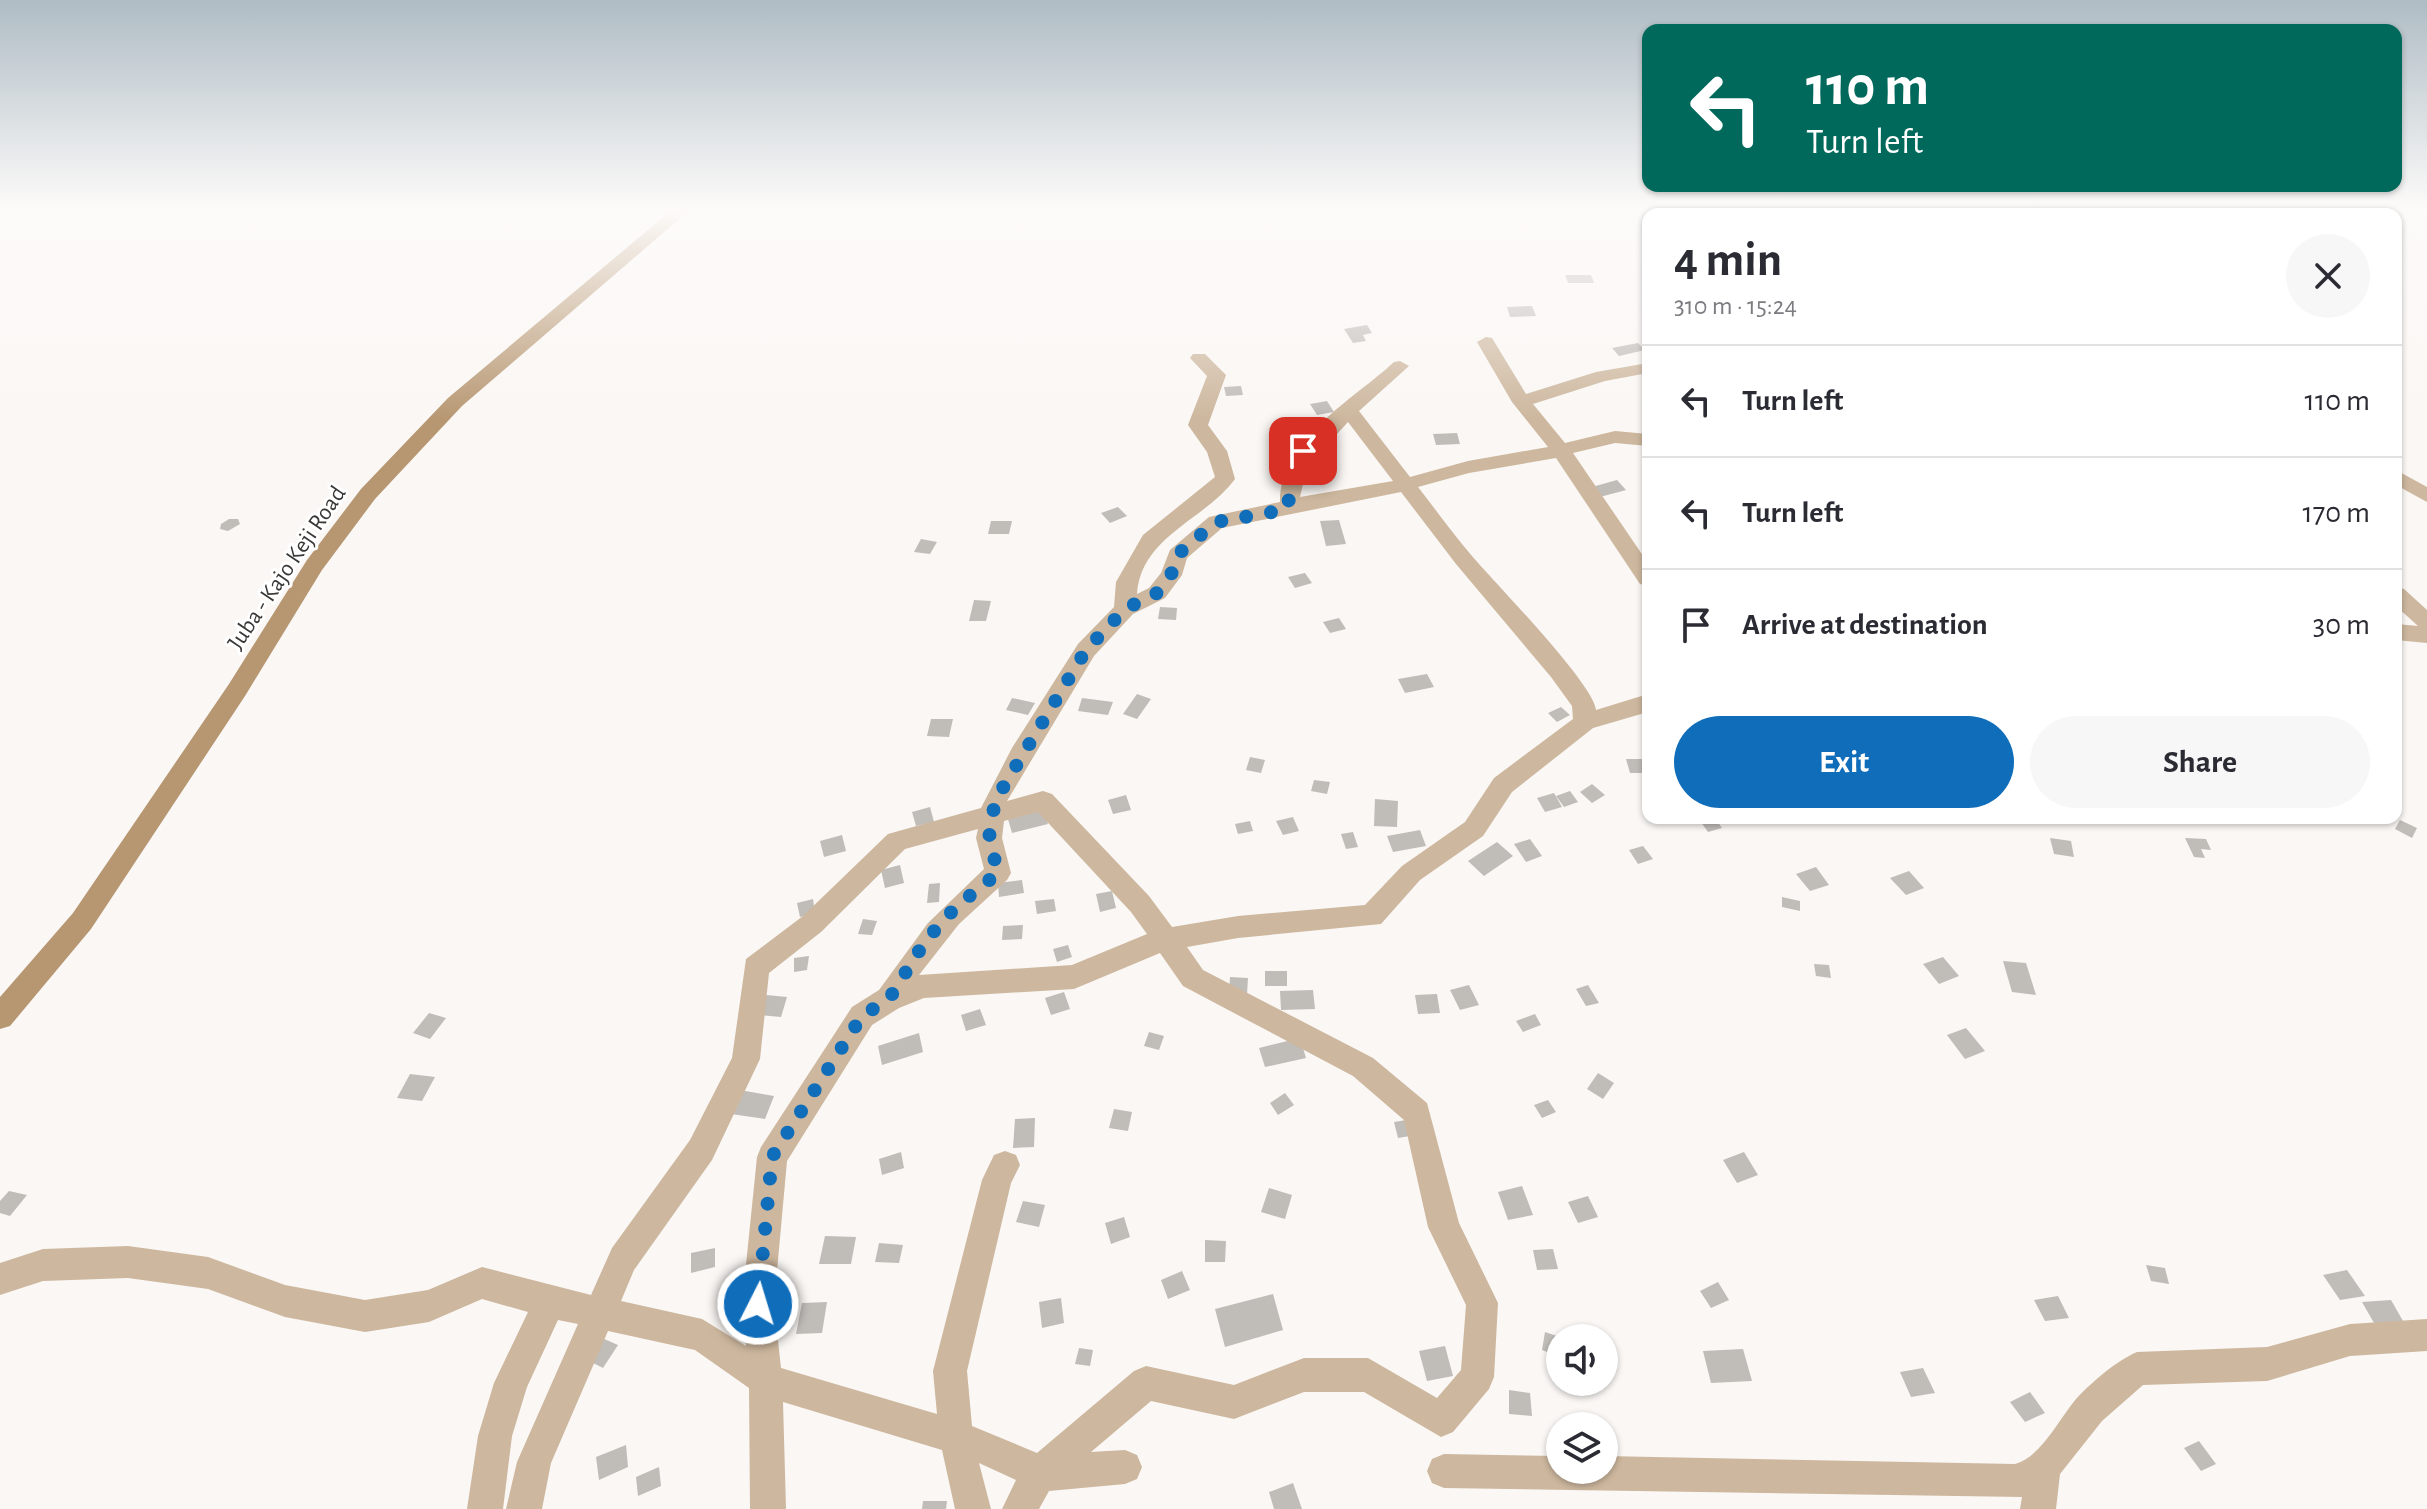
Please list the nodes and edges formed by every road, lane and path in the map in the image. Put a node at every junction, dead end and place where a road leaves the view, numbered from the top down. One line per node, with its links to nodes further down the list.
1 (601, 278): 23 (main road, Juba - Kajo Keji Road)
2 (1486, 342): 6 (street)
3 (1199, 358): 16 (street)
4 (1400, 366): 7 (street)
5 (1642, 369): 6 (street)
6 (1521, 402): 9 (street)
7 (1350, 412): 11 (street); 13 (street)
8 (1642, 439): 9 (street)
9 (1559, 448): 11 (street); 14 (street)
10 (2402, 480): 12 (street)
11 (1406, 484): 13 (street); 21 (street)
12 (2427, 496)
13 (1290, 505): 16 (street)
14 (1642, 570)
15 (2402, 599): 17 (street)
16 (1125, 609): 22 (street)
17 (2427, 622)
18 (2402, 633): 19 (street)
19 (2427, 635)
20 (1642, 705): 21 (street)
21 (1585, 722): 22 (street)
22 (889, 999): 28 (street)
23 (0, 1017)
24 (1005, 1165): 29 (street)
25 (0, 1279): 26 (street)
26 (550, 1302): 28 (street); 34 (street)
27 (2427, 1335): 31 (street)
28 (766, 1380): 29 (street); 36 (street)
29 (956, 1437): 33 (street); 37 (street)
30 (1125, 1467): 33 (street)
31 (2044, 1467): 32 (street); 39 (street)
32 (1444, 1471)
33 (1039, 1474): 35 (street); 38 (street)
34 (485, 1509)
35 (524, 1509)
36 (768, 1509)
37 (973, 1509)
38 (1020, 1509)
39 (2038, 1509)

